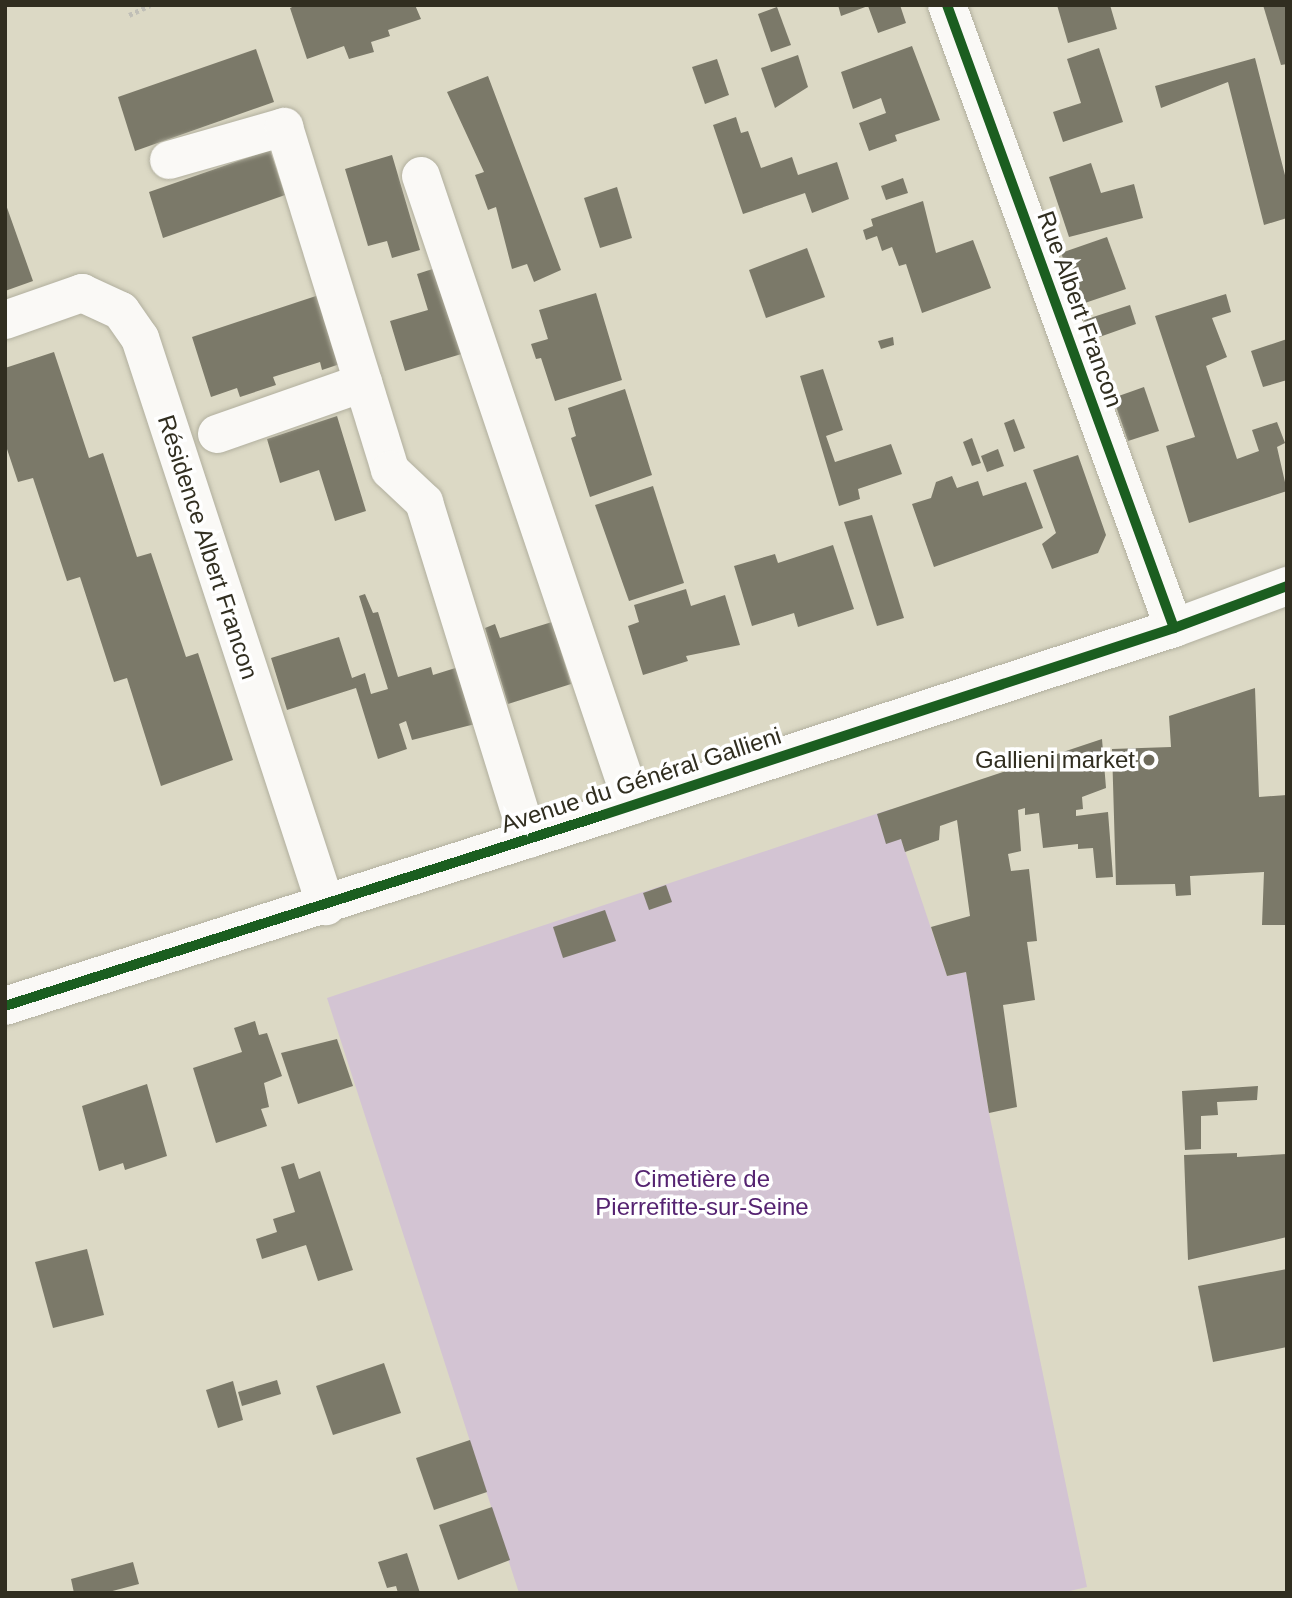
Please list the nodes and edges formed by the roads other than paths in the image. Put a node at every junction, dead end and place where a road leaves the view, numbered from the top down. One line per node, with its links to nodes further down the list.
1 (947, 5): 8 (street, Rue Albert Francon)
2 (169, 160): 5 (street)
3 (421, 176): 9 (street)
4 (5, 320): 11 (street, Résidence Albert Francon)
5 (363, 383): 6 (street); 10 (street)
6 (217, 434)
7 (1287, 586): 8 (street, Avenue du Général Gallieni)
8 (1174, 628): 9 (street, Avenue du Général Gallieni)
9 (633, 805): 10 (street, Avenue du Général Gallieni)
10 (528, 839): 11 (street, Avenue du Général Gallieni)
11 (326, 906): 12 (street, Avenue du Général Gallieni)
12 (5, 1006)

